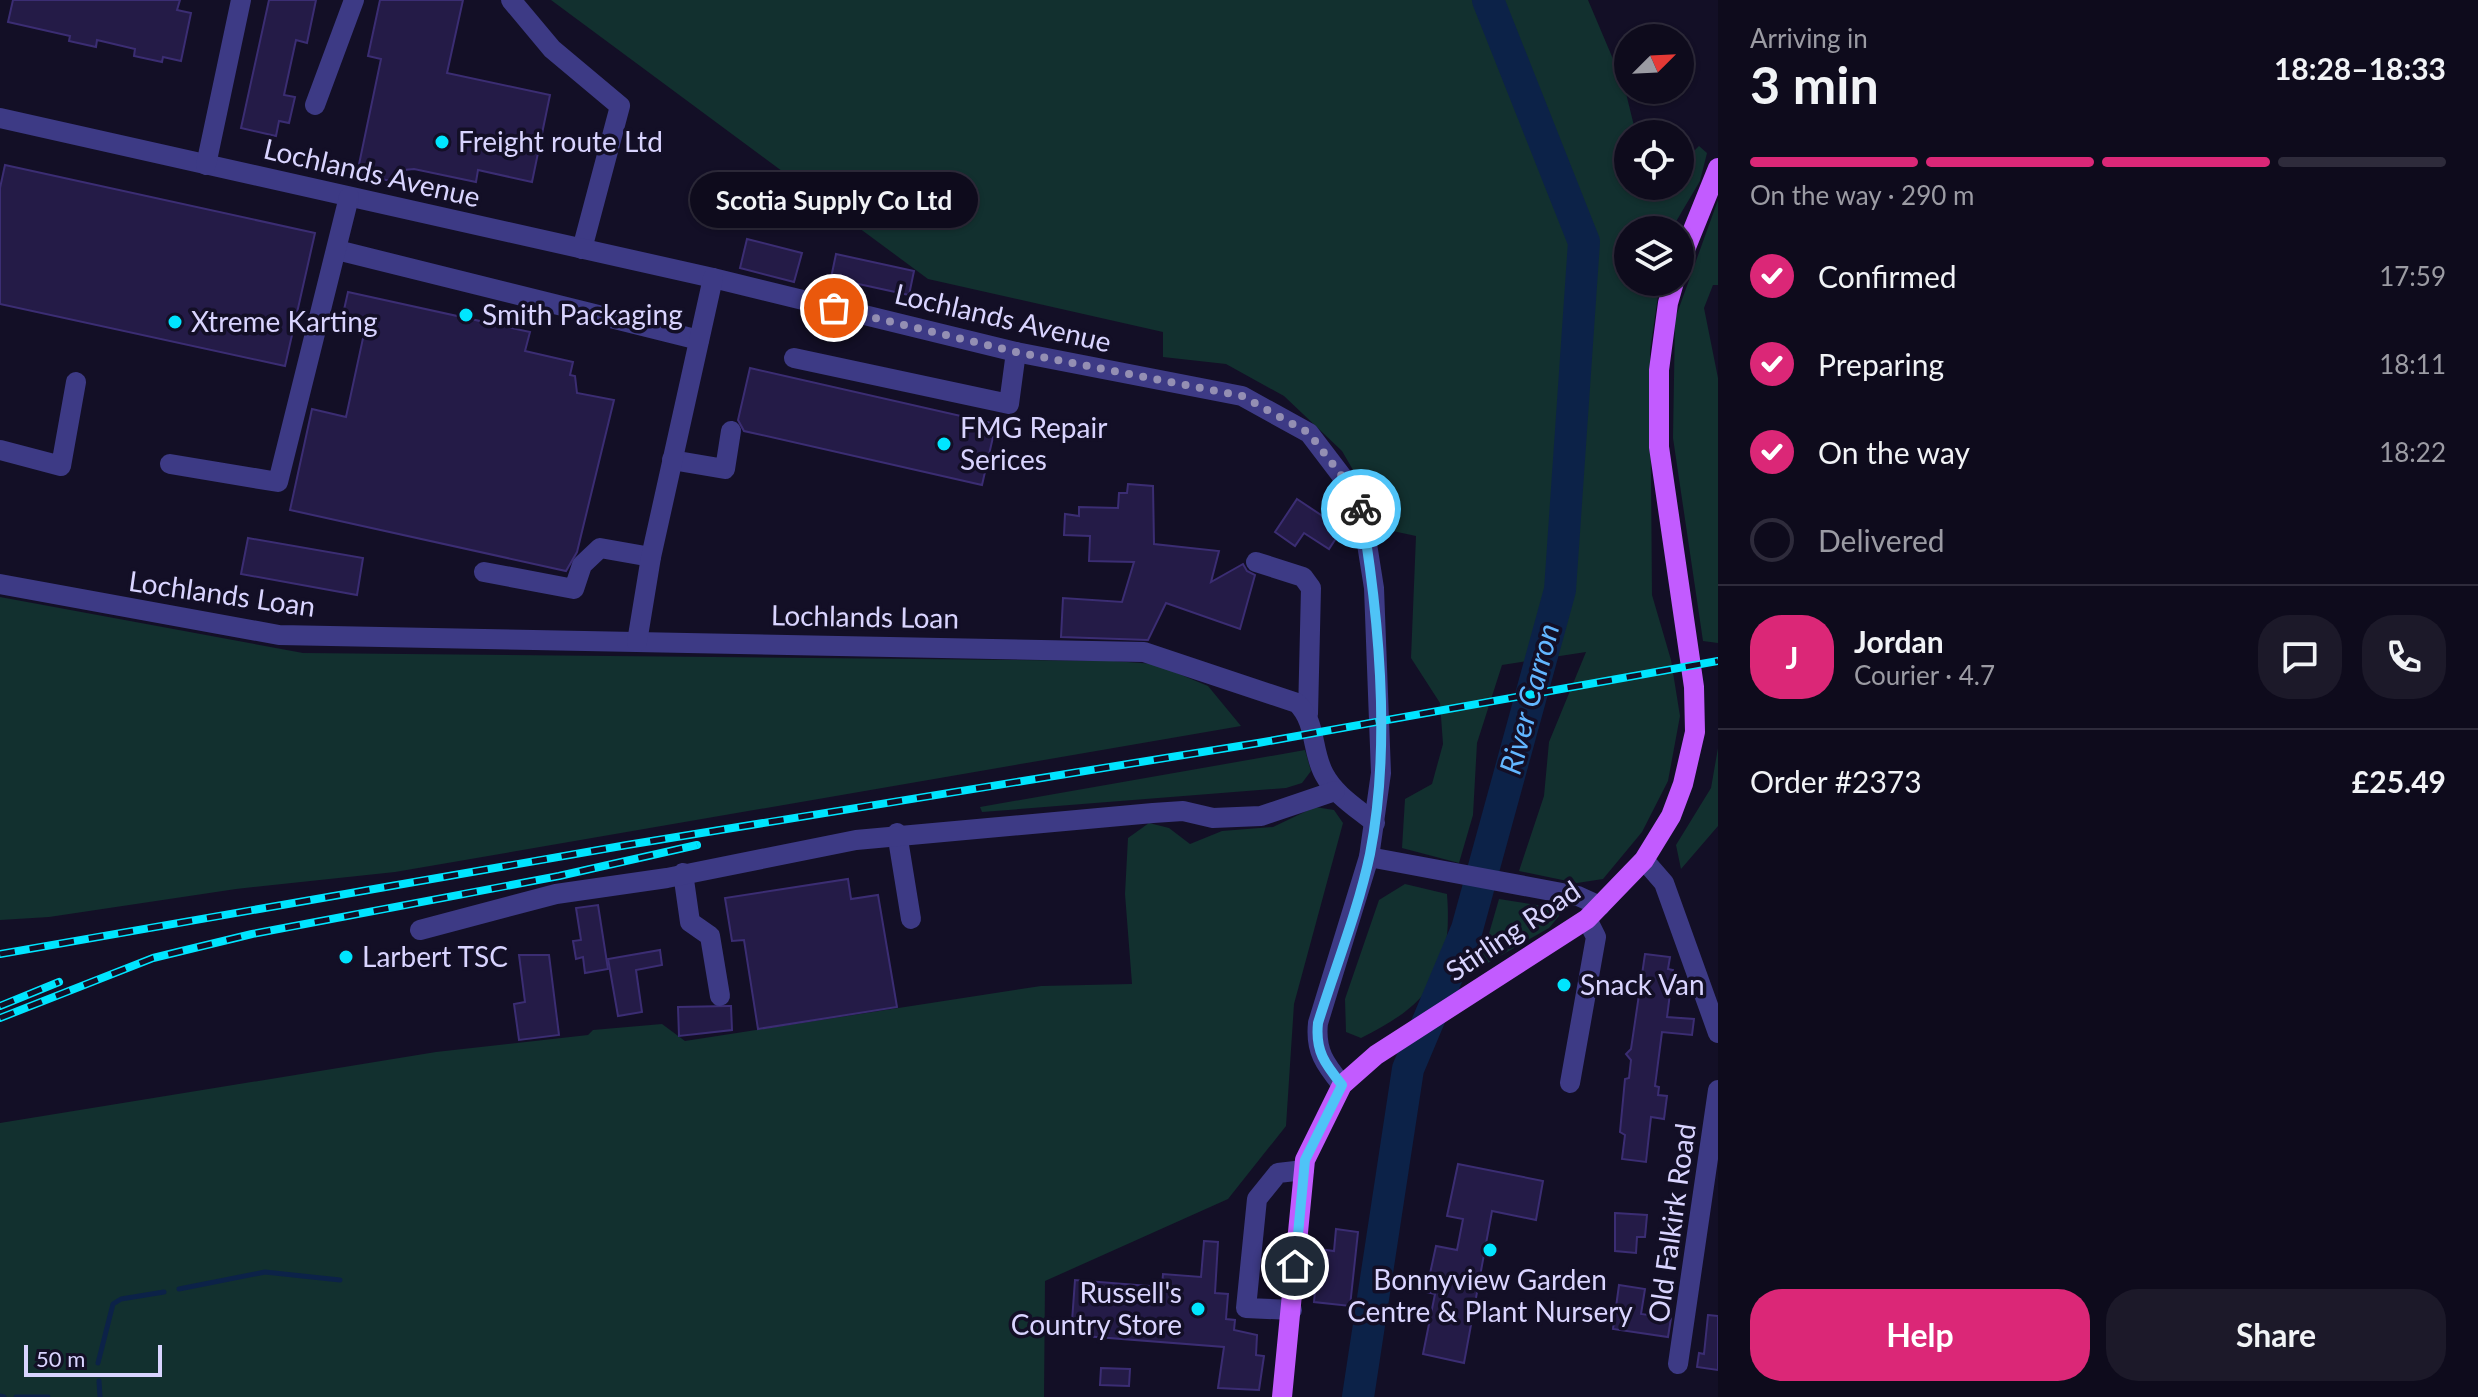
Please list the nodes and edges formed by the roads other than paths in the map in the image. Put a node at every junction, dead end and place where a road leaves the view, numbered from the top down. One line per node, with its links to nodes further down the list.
1 (241, 0): 6 (street)
2 (354, 0): 4 (street)
3 (511, 0): 10 (street)
4 (315, 105)
5 (0, 118): 6 (street, Lochlands Avenue)
6 (206, 165): 8 (street, Lochlands Avenue)
7 (1718, 168): 9 (main road)
8 (349, 197): 10 (street, Lochlands Avenue); 11 (street)
9 (1694, 227)
10 (582, 249): 12 (street, Lochlands Avenue)
11 (337, 250): 14 (street); 21 (street)
12 (713, 278): 14 (street); 15 (street, Lochlands Avenue)
13 (1670, 296): 32 (main road, Stirling Road)
14 (699, 340): 20 (street)
15 (1016, 352): 16 (street); 29 (street, Lochlands Avenue)
16 (794, 358)
17 (76, 382): 19 (street)
18 (731, 431): 20 (street)
19 (0, 450)
20 (672, 460): 22 (street)
21 (170, 464)
22 (651, 557): 24 (street); 26 (street)
23 (1256, 562): 27 (street)
24 (484, 572)
25 (0, 584): 26 (street, Lochlands Loan)
26 (637, 642): 27 (street, Lochlands Loan)
27 (1308, 714): 28 (street)
28 (1335, 791): 29 (street); 30 (street)
29 (1375, 823): 31 (street)
30 (897, 833): 33 (street); 35 (street)
31 (1369, 857): 34 (street); 40 (street)
32 (1644, 860): 34 (main road, Stirling Road); 38 (street)
33 (683, 873): 36 (street); 37 (street)
34 (1594, 913): 39 (street); 40 (main road, Stirling Road)
35 (911, 919)
36 (420, 930)
37 (720, 996)
38 (1718, 1033)
39 (1570, 1083)
40 (1342, 1085): 42 (main road, Stirling Road)
41 (1718, 1090): 44 (street, Old Falkirk Road)
42 (1304, 1170): 43 (main road, Stirling Road); 43 (street)
43 (1292, 1310): 45 (main road, Stirling Road)
44 (1678, 1364)
45 (1282, 1397)

